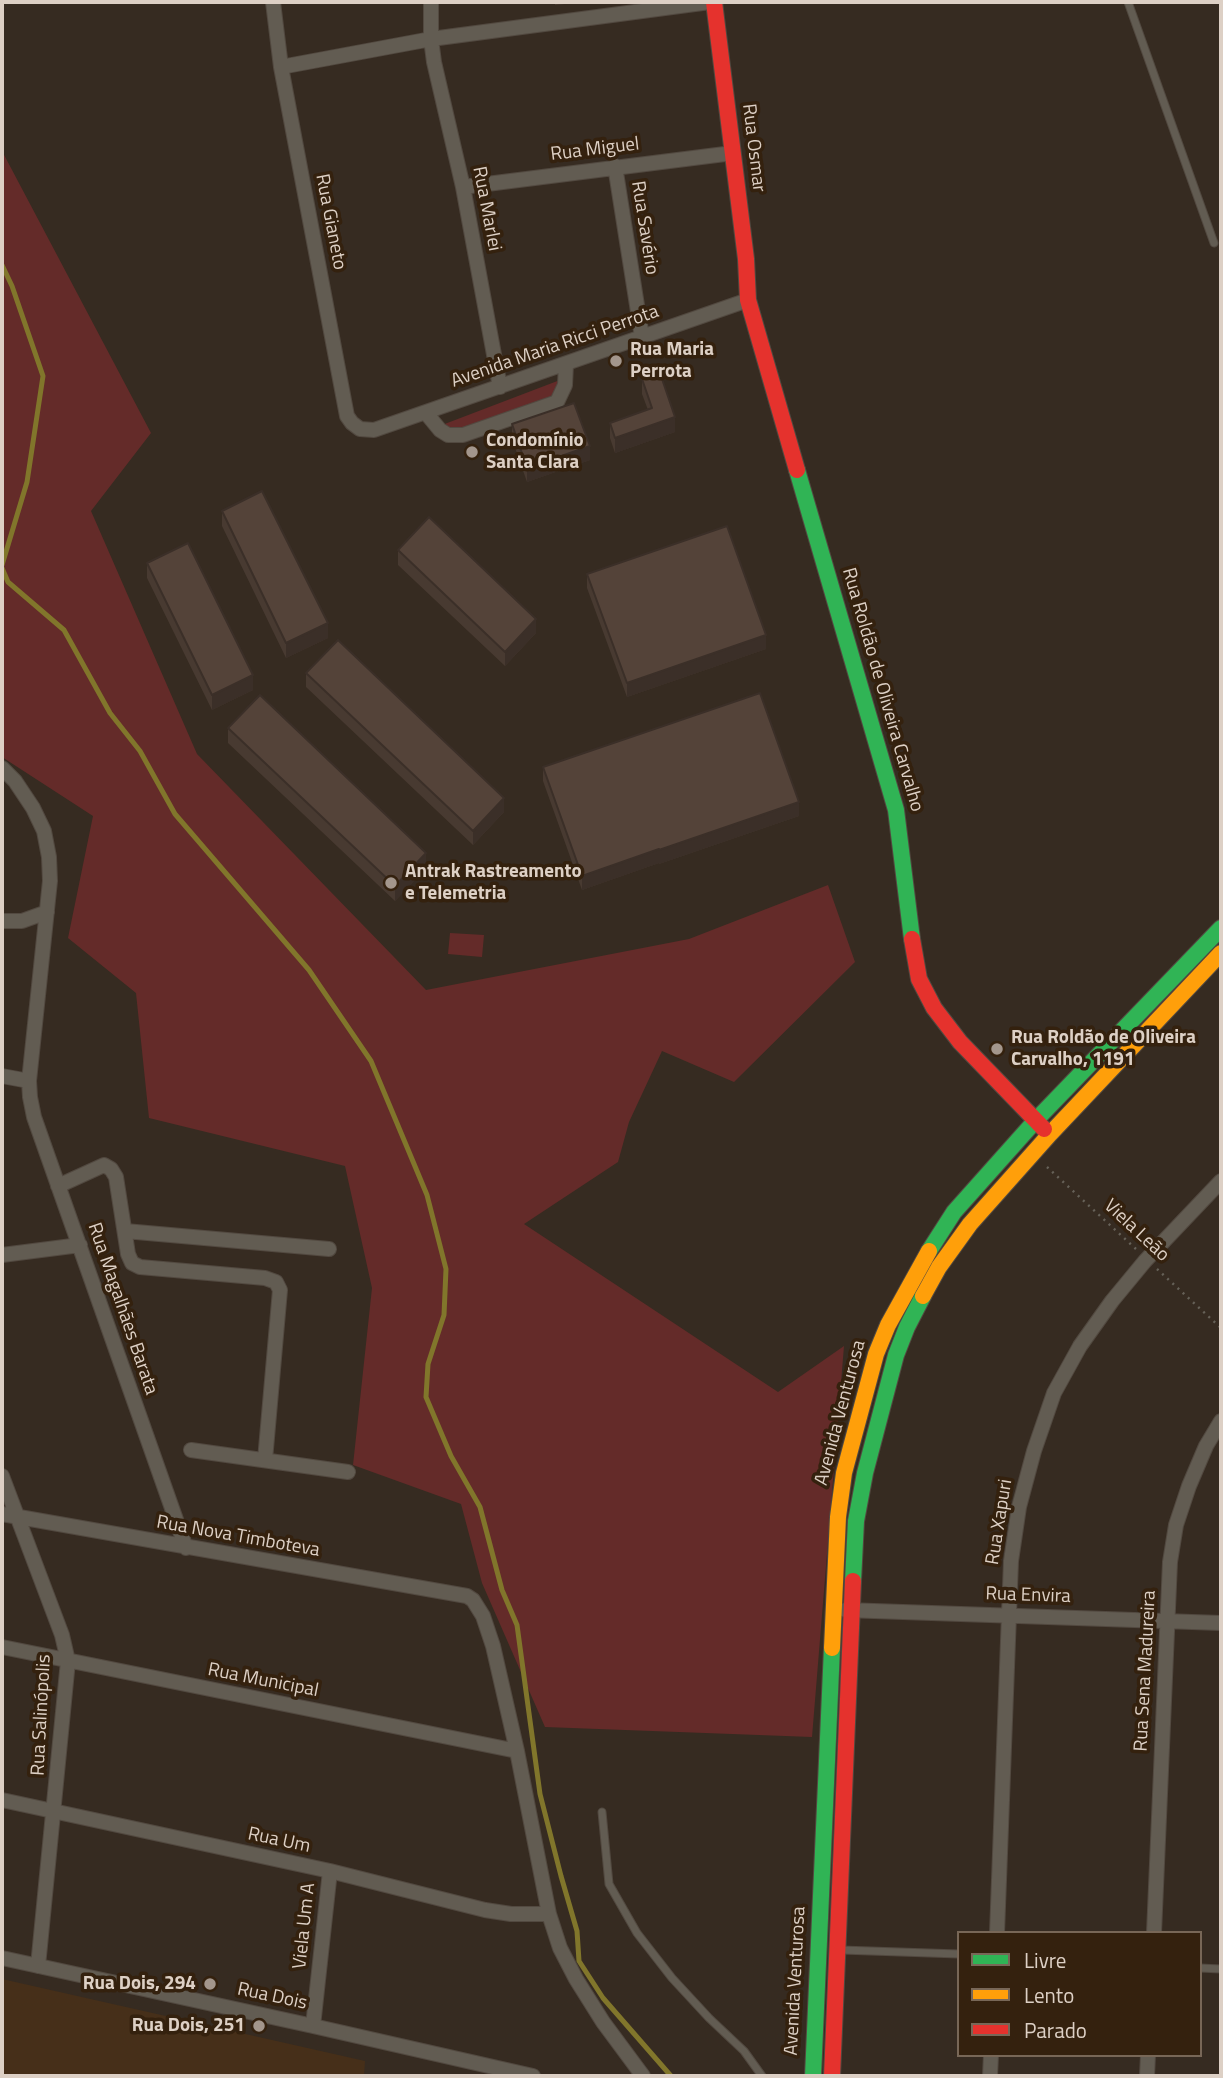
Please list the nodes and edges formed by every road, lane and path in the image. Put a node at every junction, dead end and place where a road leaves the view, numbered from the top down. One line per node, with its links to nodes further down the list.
1 (273, 2): 6 (street, Rua Gianeto)
2 (432, 2): 5 (street, Rua Marlei)
3 (712, 2): 5 (street); 7 (street, Rua Osmar)
4 (1128, 2): 10 (lane)
5 (432, 39): 6 (street); 9 (street, Rua Marlei)
6 (281, 67): 16 (street, Rua Gianeto)
7 (733, 153): 8 (street, Rua Miguel); 11 (street, Rua Osmar)
8 (615, 166): 9 (street, Rua Miguel); 12 (street, Rua Savério)
9 (463, 187): 14 (street, Rua Marlei)
10 (1214, 243)
11 (748, 300): 12 (street, Avenida Maria Ricci Perrota); 24 (street, Rua Roldão de Oliveira Carvalho)
12 (642, 337): 13 (street, Avenida Maria Ricci Perrota)
13 (566, 364): 14 (street, Avenida Maria Ricci Perrota); 15 (street)
14 (500, 387): 15 (street, Avenida Maria Ricci Perrota)
15 (426, 413): 16 (street, Avenida Maria Ricci Perrota)
16 (374, 430)
17 (2, 768): 18 (street, Rua Magalhães Barata)
18 (47, 912): 19 (street); 23 (street, Rua Magalhães Barata)
19 (2, 921)
20 (1221, 928): 24 (street, Avenida Venturosa)
21 (1221, 953): 25 (street, Avenida Venturosa)
22 (2, 1076): 23 (street)
23 (29, 1081): 28 (street, Rua Magalhães Barata)
24 (1036, 1120): 25 (street, Rua Roldão de Oliveira Carvalho); 44 (street, Avenida Venturosa)
25 (1050, 1134): 26 (street, Avenida Venturosa)
26 (1033, 1154): 33 (path, Viela Leão); 43 (street, Avenida Venturosa)
27 (1221, 1181): 33 (street, Rua Xapuri)
28 (58, 1186): 29 (street); 30 (street, Rua Magalhães Barata)
29 (125, 1231): 31 (street); 37 (street)
30 (80, 1245): 32 (street); 42 (street, Rua Magalhães Barata)
31 (329, 1248)
32 (2, 1255)
33 (1147, 1259): 34 (path, Viela Leão); 45 (street, Rua Xapuri)
34 (1221, 1328)
35 (1221, 1421): 46 (street, Rua Sena Madureira)
36 (191, 1450): 37 (street)
37 (265, 1460): 38 (street)
38 (348, 1472)
39 (2, 1476): 41 (street, Rua Salinópolis)
40 (2, 1514): 41 (street, Rua Nova Timboteva)
41 (17, 1517): 42 (street, Rua Nova Timboteva); 49 (street, Rua Salinópolis)
42 (186, 1548): 50 (street, Rua Nova Timboteva)
43 (852, 1609): 44 (street, Rua Envira); 45 (street, Rua Envira); 58 (street, Avenida Venturosa)
44 (834, 1610): 70 (street, Avenida Venturosa)
45 (1009, 1614): 46 (street, Rua Envira); 56 (street, Rua Xapuri)
46 (1167, 1620): 47 (street, Rua Envira); 57 (street, Rua Sena Madureira)
47 (1221, 1623)
48 (2, 1647): 49 (street, Rua Municipal)
49 (68, 1661): 50 (street, Rua Municipal); 52 (street, Rua Salinópolis)
50 (517, 1751): 55 (street)
51 (2, 1800): 52 (street, Rua Um)
52 (55, 1811): 54 (street, Rua Um); 61 (street, Rua Salinópolis)
53 (602, 1812): 69 (lane)
54 (330, 1871): 55 (street, Rua Um); 64 (street, Viela Um A)
55 (549, 1914): 68 (street)
56 (997, 1931)
57 (1154, 1931)
58 (838, 1950): 59 (lane); 71 (street, Avenida Venturosa)
59 (957, 1954)
60 (2, 1958): 61 (street, Rua Dois)
61 (38, 1966): 64 (street, Rua Dois)
62 (1202, 1968): 63 (lane)
63 (1221, 1969)
64 (313, 2026): 67 (street, Rua Dois)
65 (991, 2057): 72 (street)
66 (1148, 2057): 73 (street)
67 (533, 2076)
68 (643, 2076)
69 (762, 2076)
70 (813, 2076)
71 (832, 2076)
72 (990, 2076)
73 (1147, 2076)

